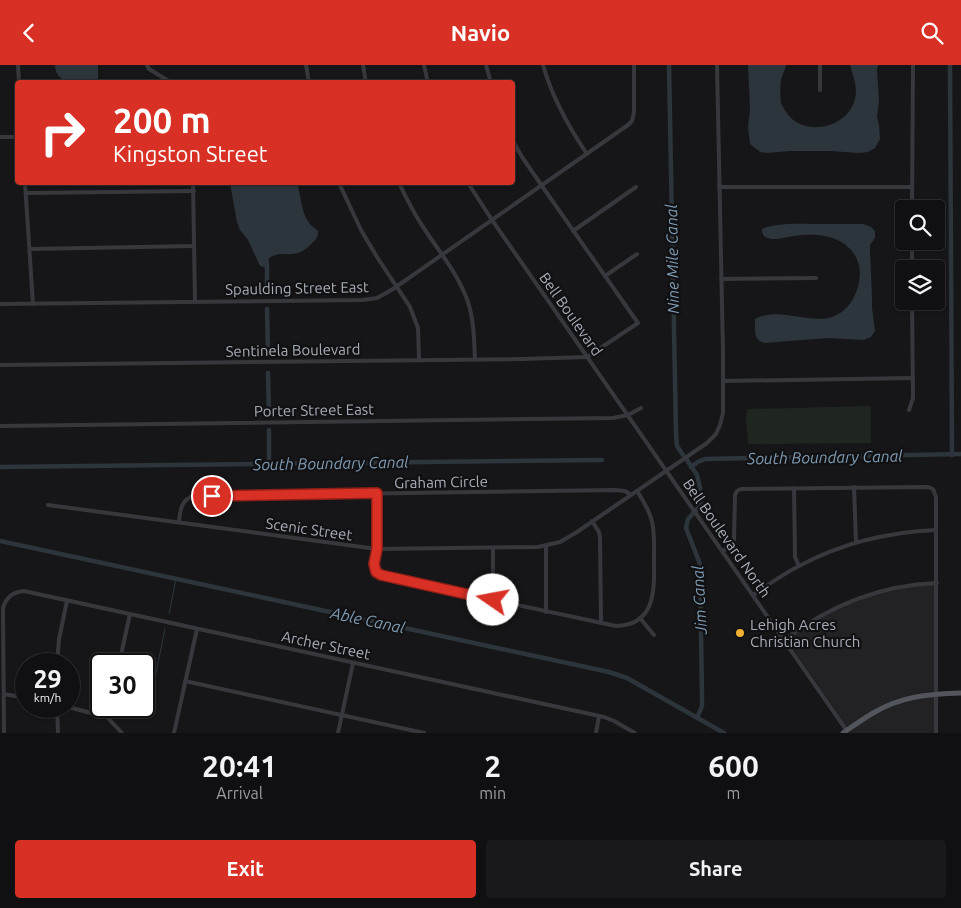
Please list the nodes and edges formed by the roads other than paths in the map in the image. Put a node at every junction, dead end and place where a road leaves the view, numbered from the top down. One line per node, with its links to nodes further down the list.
1 (18, 65): 12 (street)
2 (146, 65): 13 (street)
3 (306, 65): 14 (street)
4 (363, 65): 15 (street)
5 (424, 65): 16 (street)
6 (486, 65): 17 (street)
7 (543, 65): 22 (street)
8 (634, 65): 22 (street, Spaulding Street East)
9 (717, 65): 30 (street, Scenic Street)
10 (820, 65): 18 (street)
11 (913, 65): 31 (street)
12 (19, 80)
13 (167, 80)
14 (308, 80)
15 (366, 80)
16 (427, 80)
17 (490, 80)
18 (820, 90)
19 (0, 137): 20 (street)
20 (15, 137)
21 (515, 144): 28 (street)
22 (587, 154): 28 (street, Spaulding Street East)
23 (25, 185): 33 (street)
24 (193, 185): 32 (street)
25 (340, 185): 44 (street)
26 (400, 185): 40 (street)
27 (469, 185): 35 (street, Bell Boulevard)
28 (542, 186): 35 (street, Spaulding Street East); 36 (street)
29 (636, 187): 36 (street)
30 (720, 187): 31 (street); 43 (street, Scenic Street)
31 (912, 187): 34 (street)
32 (194, 191): 33 (street); 37 (street)
33 (26, 193): 38 (street)
34 (912, 200)
35 (492, 220): 40 (street, Spaulding Street East); 49 (street, Bell Boulevard)
36 (573, 231): 41 (street)
37 (194, 246): 38 (street); 45 (street)
38 (30, 249): 47 (street)
39 (637, 254): 41 (street)
40 (442, 255): 44 (street, Spaulding Street East); 51 (street)
41 (605, 276): 49 (street)
42 (816, 278): 43 (street)
43 (721, 279): 54 (street, Scenic Street)
44 (397, 287): 45 (street, Spaulding Street East); 50 (street)
45 (195, 301): 47 (street, Spaulding Street East)
46 (0, 304): 47 (street, Spaulding Street East)
47 (33, 304)
48 (912, 310): 53 (street)
49 (587, 357): 51 (street, Sentinela Boulevard); 57 (street, Bell Boulevard)
50 (419, 359): 51 (street, Sentinela Boulevard); 52 (street, Sentinela Boulevard)
51 (475, 359)
52 (0, 365)
53 (913, 378): 54 (street); 56 (street)
54 (722, 381): 60 (street, Scenic Street)
55 (641, 408): 57 (street)
56 (909, 410)
57 (628, 415): 58 (street, Porter Street East); 59 (street, Bell Boulevard)
58 (0, 426)
59 (657, 458): 60 (street, Bell Boulevard North)
60 (666, 471): 63 (street, Scenic Street); 74 (street, Bell Boulevard North)
61 (854, 487): 62 (street); 69 (street); 70 (street)
62 (794, 488): 74 (street); 75 (street)
63 (637, 491): 65 (street, Scenic Street); 82 (street)
64 (377, 493): 65 (street, Graham Circle); 68 (street, Graham Circle); 72 (street)
65 (631, 495): 67 (street, Scenic Street)
66 (48, 505): 68 (street, Scenic Street)
67 (592, 521): 71 (street, Scenic Street); 83 (street)
68 (179, 522): 72 (street, Scenic Street)
69 (936, 529): 70 (street); 76 (street)
70 (856, 542): 75 (street)
71 (546, 546): 73 (street, Scenic Street); 80 (street)
72 (377, 549): 73 (street, Scenic Street); 78 (street)
73 (493, 549): 78 (street)
74 (723, 551): 77 (street, Bell Boulevard North)
75 (799, 566): 77 (street)
76 (937, 583): 86 (street); 91 (street)
77 (753, 595): 86 (street, Bell Boulevard North)
78 (493, 600): 80 (street)
79 (67, 601): 81 (street, Archer Street); 87 (street); 93 (street, Archer Street)
80 (546, 612): 83 (street)
81 (130, 614): 84 (street, Archer Street); 88 (street)
82 (640, 618): 83 (street); 85 (street)
83 (601, 623)
84 (197, 629): 89 (street, Archer Street); 90 (street)
85 (654, 635)
86 (784, 640): 99 (street, Bell Boulevard North)
87 (58, 653)
88 (121, 653)
89 (353, 663): 95 (street); 96 (street, Archer Street)
90 (185, 681): 95 (street); 103 (street)
91 (936, 693): 92 (main road); 99 (main road); 108 (street)
92 (961, 693)
93 (4, 694): 94 (street); 100 (street)
94 (15, 696)
95 (342, 715): 104 (street); 105 (street)
96 (599, 716): 106 (street); 107 (street, Archer Street)
97 (58, 718): 101 (street)
98 (108, 718): 102 (street)
99 (845, 732)
100 (4, 733)
101 (58, 733)
102 (122, 733)
103 (174, 733)
104 (338, 733)
105 (424, 733)
106 (596, 733)
107 (634, 733)
108 (936, 733)

